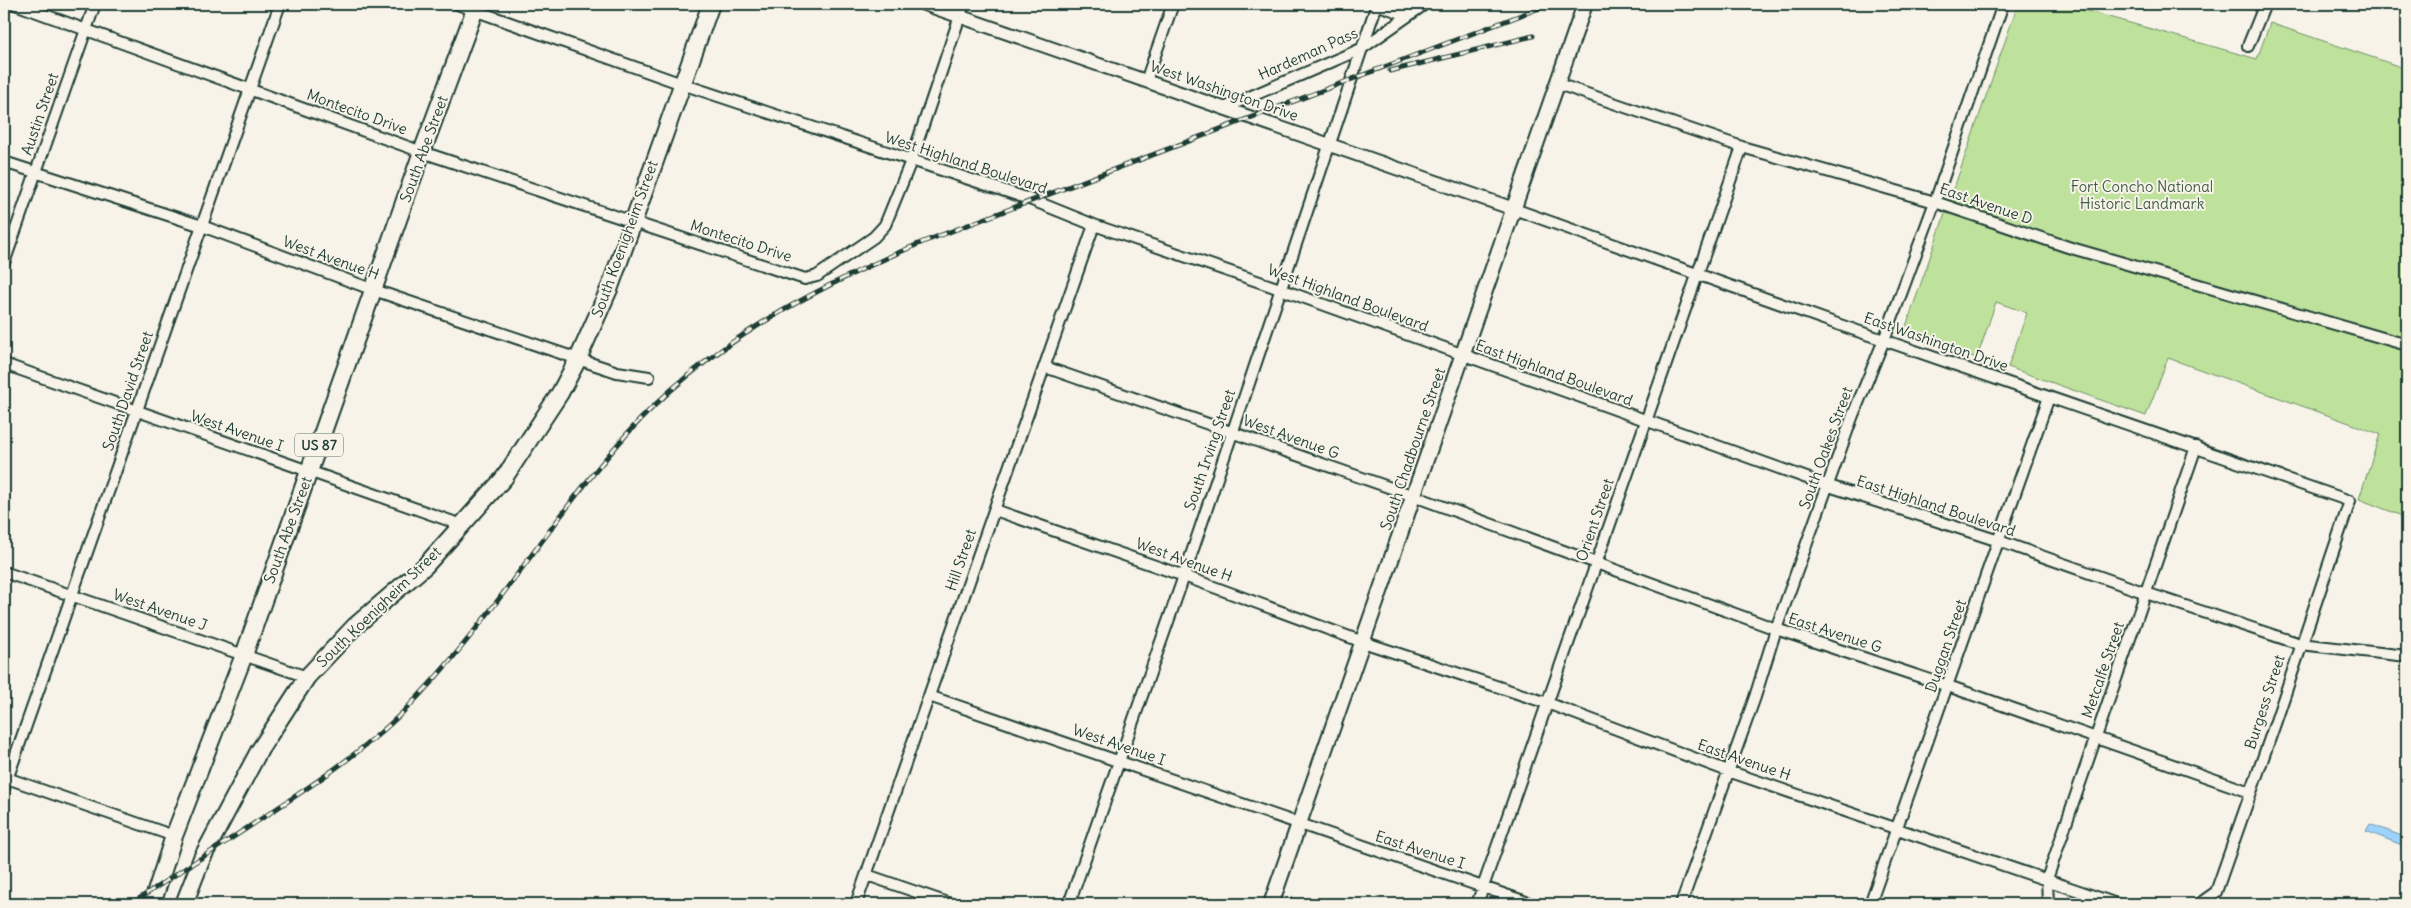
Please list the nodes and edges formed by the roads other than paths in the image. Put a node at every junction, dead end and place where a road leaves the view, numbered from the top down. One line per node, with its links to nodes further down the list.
1 (15, 4): 17 (street, Montecito Drive)
2 (95, 4): 17 (street, Austin Street)
3 (280, 4): 23 (street, South David Street)
4 (457, 4): 14 (street, West Highland Boulevard)
5 (711, 4): 21 (main road, South Koenigheim Street)
6 (924, 4): 16 (street, West Washington Drive)
7 (964, 4): 16 (street)
8 (1173, 4): 20 (street)
9 (1376, 4): 15 (street); 19 (street, South Irving Street)
10 (1425, 4): 15 (street, Hardeman Pass)
11 (1585, 4): 22 (main road, South Chadbourne Street)
12 (2003, 4): 31 (street, South Oakes Street)
13 (2265, 4): 18 (street)
14 (476, 7): 21 (street, West Highland Boulevard); 27 (main road, South Abe Street / US 87)
15 (1408, 15): 19 (street, Hardeman Pass)
16 (960, 16): 20 (street, West Washington Drive); 28 (street)
17 (86, 29): 23 (street, Montecito Drive); 30 (street, Austin Street)
18 (2248, 46)
19 (1361, 48): 24 (street, Hardeman Pass); 25 (street, South Irving Street)
20 (1146, 81): 24 (street, West Washington Drive)
21 (682, 84): 28 (street, West Highland Boulevard); 33 (main road, South Koenigheim Street)
22 (1558, 84): 26 (street, East Avenue D); 32 (main road, South Chadbourne Street)
23 (250, 88): 27 (street, Montecito Drive); 35 (street, South David Street)
24 (1224, 108): 25 (street, West Washington Drive)
25 (1330, 145): 32 (street, West Washington Drive); 38 (street, South Irving Street)
26 (1742, 147): 31 (street, East Avenue D); 37 (street, Orient Street)
27 (422, 152): 33 (street, Montecito Drive); 39 (main road, South Abe Street / US 87)
28 (911, 161): 33 (street, Montecito Drive); 34 (street, West Highland Boulevard)
29 (4, 162): 30 (street, West Avenue H)
30 (36, 172): 35 (street, West Avenue H); 36 (street, Austin Street)
31 (1935, 202): 40 (street, South Oakes Street); 41 (street, East Avenue D)
32 (1514, 210): 37 (street, East Washington Drive); 42 (main road, South Chadbourne Street)
33 (633, 221): 43 (main road, South Koenigheim Street)
34 (1094, 225): 38 (street, West Highland Boulevard); 45 (street, Hill Street)
35 (202, 226): 39 (street, West Avenue H); 48 (street, South David Street)
36 (4, 263)
37 (1697, 275): 40 (street, East Washington Drive); 49 (street, Orient Street)
38 (1280, 289): 42 (street, West Highland Boulevard); 50 (street, South Irving Street)
39 (374, 290): 43 (street, West Avenue H); 52 (main road, South Abe Street / US 87)
40 (1884, 340): 47 (street, East Washington Drive); 53 (street, South Oakes Street)
41 (2407, 345)
42 (1463, 356): 49 (street, East Highland Boulevard); 54 (main road, South Chadbourne Street)
43 (578, 359): 46 (street, West Avenue H); 57 (main road, South Koenigheim Street)
44 (4, 364): 48 (street, West Avenue I)
45 (1045, 367): 50 (street, West Avenue G); 56 (street, Hill Street)
46 (649, 377)
47 (2049, 397): 51 (street, East Washington Drive); 58 (street, Duggan Street)
48 (136, 412): 52 (street, West Avenue I); 63 (street, South David Street)
49 (1646, 421): 53 (street, East Highland Boulevard); 59 (street, Orient Street)
50 (1232, 432): 54 (street, West Avenue G); 61 (street, South Irving Street)
51 (2196, 447): 55 (street, East Washington Drive); 62 (street, Metcalfe Street)
52 (309, 472): 57 (street, West Avenue I); 67 (main road, South Abe Street / US 87)
53 (1829, 486): 58 (street, East Highland Boulevard); 64 (street, South Oakes Street)
54 (1414, 496): 59 (street, East Avenue G); 65 (main road, South Chadbourne Street)
55 (2350, 501): 66 (street, Burgess Street)
56 (995, 510): 61 (street, West Avenue H); 71 (street, Hill Street)
57 (462, 525): 69 (main road, South Koenigheim Street)
58 (1999, 541): 62 (street, East Highland Boulevard); 70 (street, Duggan Street)
59 (1597, 562): 64 (street, East Avenue G); 72 (street, Orient Street)
60 (4, 572): 63 (street, West Avenue J)
61 (1184, 576): 65 (street, West Avenue H); 74 (street, South Irving Street)
62 (2146, 594): 66 (street, East Highland Boulevard); 73 (street, Metcalfe Street)
63 (72, 596): 67 (street, West Avenue J); 76 (street, South David Street)
64 (1776, 629): 70 (street, East Avenue G); 75 (street, South Oakes Street)
65 (1363, 642): 72 (street, East Avenue H); 78 (main road, South Chadbourne Street)
66 (2300, 644): 68 (street, East Highland Boulevard); 77 (street, Burgess Street)
67 (244, 655): 69 (street, West Avenue J); 80 (main road, South Abe Street / US 87)
68 (2407, 656)
69 (307, 677): 85 (main road, South Koenigheim Street)
70 (1948, 686): 73 (street, East Avenue G); 79 (street, Duggan Street)
71 (929, 696): 74 (street, West Avenue I); 81 (street, Hill Street)
72 (1547, 703): 75 (street, East Avenue H); 83 (street, Orient Street)
73 (2096, 738): 77 (street, East Avenue G); 82 (street, Metcalfe Street)
74 (1118, 760): 78 (street, West Avenue I); 88 (street, South Irving Street)
75 (1728, 771): 79 (street, East Avenue H); 92 (street, South Oakes Street)
76 (5, 781): 80 (street)
77 (2250, 792): 96 (street, Burgess Street)
78 (1298, 825): 83 (street, East Avenue I); 89 (main road, South Chadbourne Street)
79 (1897, 828): 82 (street, East Avenue H); 93 (street, Duggan Street)
80 (174, 836): 84 (main road, South Abe Street / US 87)
81 (867, 875): 86 (street, Hill Street); 87 (street)
82 (2047, 879): 94 (street, Metcalfe Street); 95 (street, East Avenue H)
83 (1483, 886): 90 (street, Orient Street); 91 (street, East Avenue I)
84 (152, 904)
85 (184, 904)
86 (856, 904)
87 (951, 904)
88 (1069, 904)
89 (1271, 904)
90 (1477, 904)
91 (1532, 904)
92 (1681, 904)
93 (1870, 904)
94 (2048, 904)
95 (2117, 904)
96 (2199, 904)

